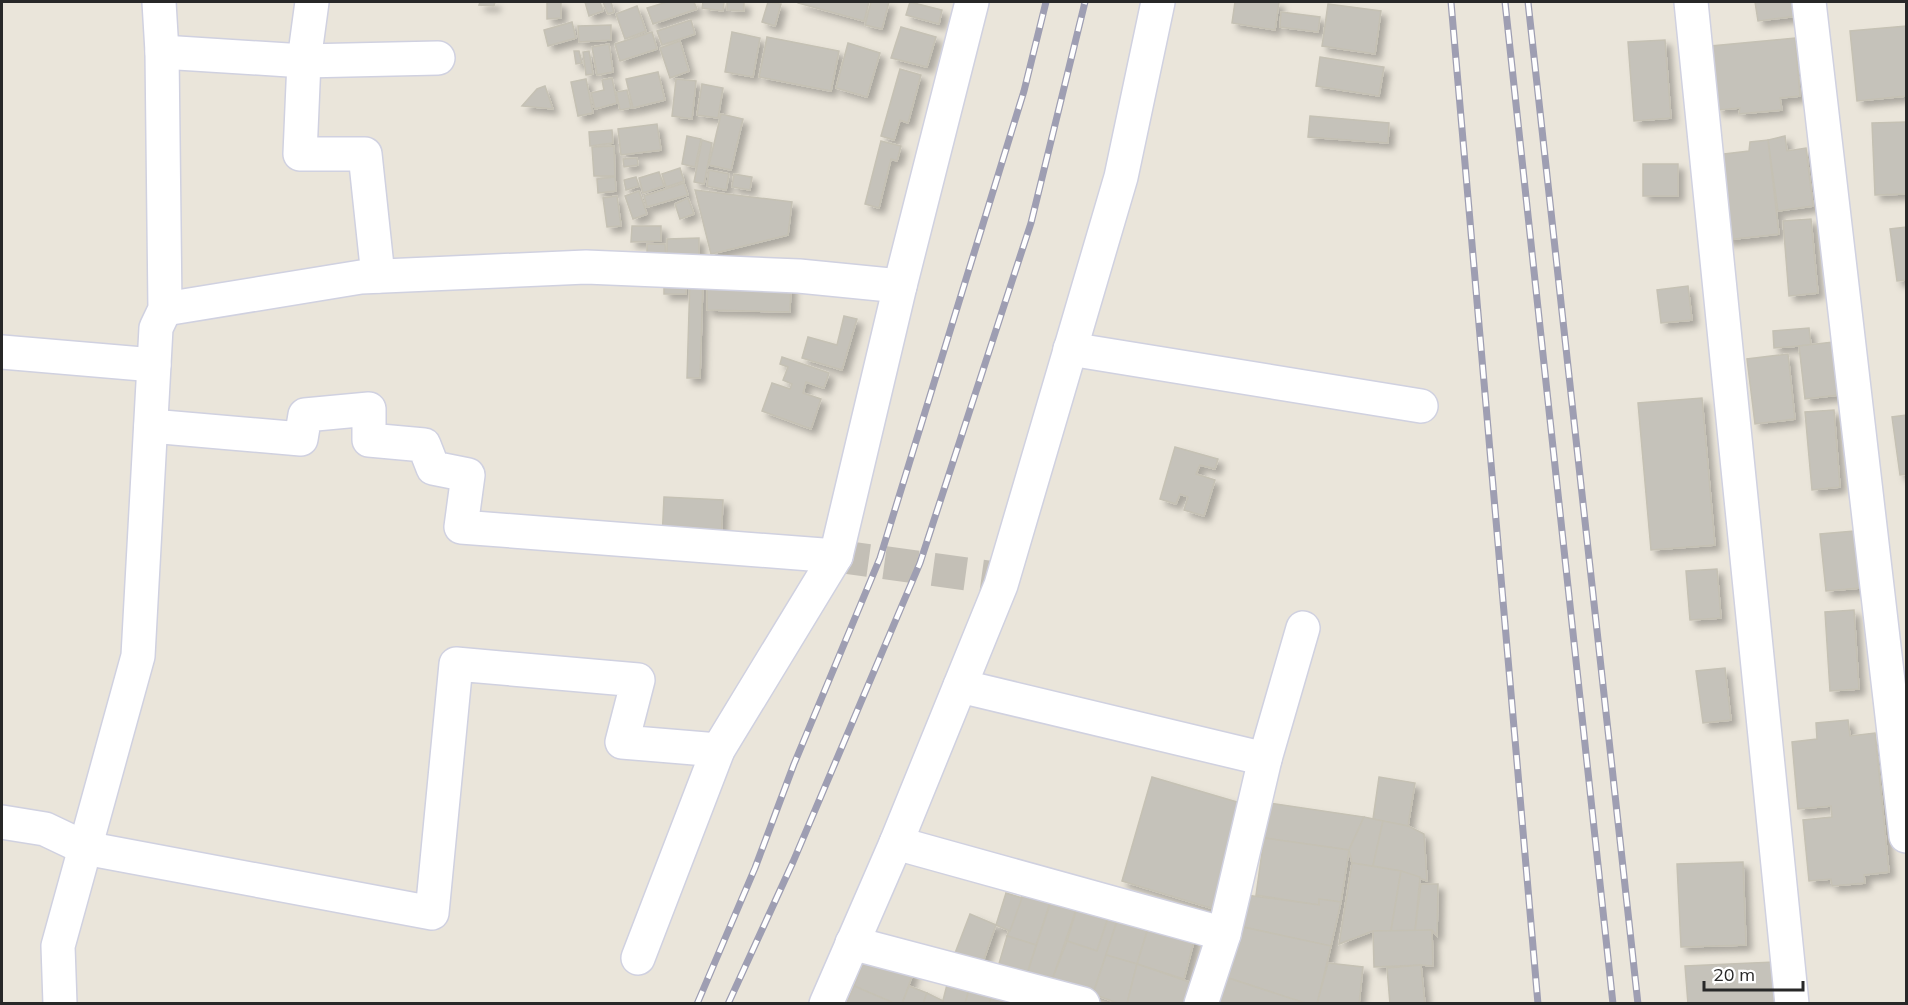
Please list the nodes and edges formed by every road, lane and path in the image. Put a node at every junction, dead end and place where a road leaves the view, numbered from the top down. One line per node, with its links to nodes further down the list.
1 (159, 2): 7 (street)
2 (312, 2): 9 (street)
3 (972, 2): 11 (street)
4 (1158, 2): 13 (street)
5 (1691, 2): 34 (street)
6 (1809, 2): 24 (street)
7 (162, 52): 9 (street); 12 (street)
8 (438, 57): 9 (street)
9 (304, 61): 10 (street)
10 (378, 276): 11 (street); 12 (street)
11 (900, 286): 18 (street)
12 (165, 309): 15 (street)
13 (1070, 349): 16 (street); 20 (street)
14 (2, 352): 15 (street)
15 (154, 365): 17 (street)
16 (1421, 406)
17 (150, 426): 18 (street); 26 (street)
18 (836, 555): 21 (street)
19 (1303, 628): 22 (street)
20 (960, 686): 22 (street); 25 (street)
21 (718, 750): 26 (street); 29 (street)
22 (1265, 759): 27 (street)
23 (2, 822): 26 (street)
24 (1906, 836)
25 (896, 843): 27 (street); 28 (street)
26 (85, 848): 30 (street)
27 (1224, 934): 33 (street)
28 (852, 943): 31 (street); 32 (street)
29 (638, 958)
30 (60, 1004)
31 (826, 1004)
32 (1083, 1004)
33 (1202, 1004)
34 (1792, 1004)

